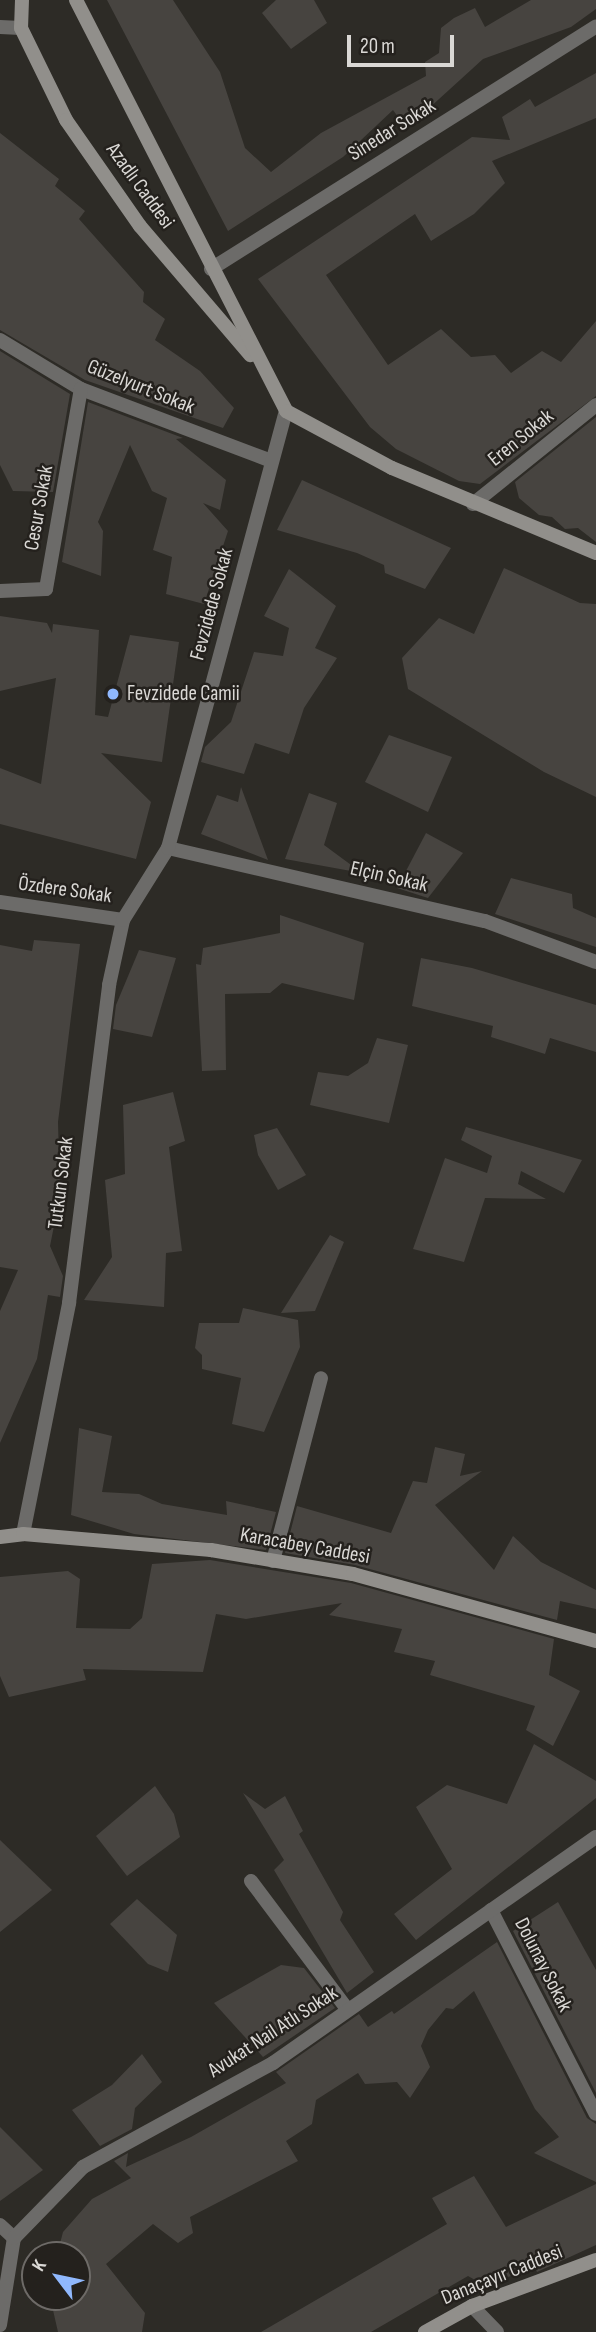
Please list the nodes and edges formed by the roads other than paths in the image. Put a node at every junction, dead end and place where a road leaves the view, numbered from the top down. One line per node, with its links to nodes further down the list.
1 (22, 0): 4 (street, Azadlı Caddesi)
2 (76, 0): 6 (street, Azadlı Caddesi)
3 (0, 27): 4 (street)
4 (21, 27): 8 (street, Azadlı Caddesi)
5 (596, 27): 6 (street, Sinedar Sokak)
6 (211, 270): 8 (street, Azadlı Caddesi)
7 (0, 340): 9 (street, Güzelyurt Sokak)
8 (267, 374): 11 (street, Azadlı Caddesi)
9 (81, 389): 12 (street, Güzelyurt Sokak); 15 (street, Cesur Sokak)
10 (596, 405): 13 (street, Eren Sokak)
11 (286, 411): 12 (street, Fevzidede Sokak); 13 (street)
12 (272, 461): 16 (street, Fevzidede Sokak)
13 (473, 504): 14 (street)
14 (596, 553)
15 (0, 591)
16 (168, 848): 18 (street, Tutkun Sokak); 19 (street, Elçin Sokak)
17 (0, 902): 18 (street, Özdere Sokak)
18 (123, 920): 21 (street, Tutkun Sokak)
19 (596, 962)
20 (321, 1378): 23 (street)
21 (23, 1534): 22 (street, Karacabey Caddesi); 23 (street, Karacabey Caddesi)
22 (0, 1537)
23 (273, 1560): 24 (street, Karacabey Caddesi)
24 (596, 1641)
25 (596, 1837): 27 (street, Avukat Nail Atlı Sokak)
26 (251, 1881): 28 (street)
27 (491, 1910): 28 (street, Avukat Nail Atlı Sokak); 29 (street, Dolunay Sokak)
28 (348, 2010): 31 (street, Avukat Nail Atlı Sokak)
29 (596, 2114)
30 (0, 2225): 31 (street)
31 (14, 2238): 34 (street)
32 (596, 2260): 33 (street, Danaçayır Caddesi)
33 (472, 2306): 36 (street, Danaçayır Caddesi); 37 (street)
34 (0, 2325): 35 (street)
35 (9, 2332)
36 (425, 2332)
37 (497, 2332)

